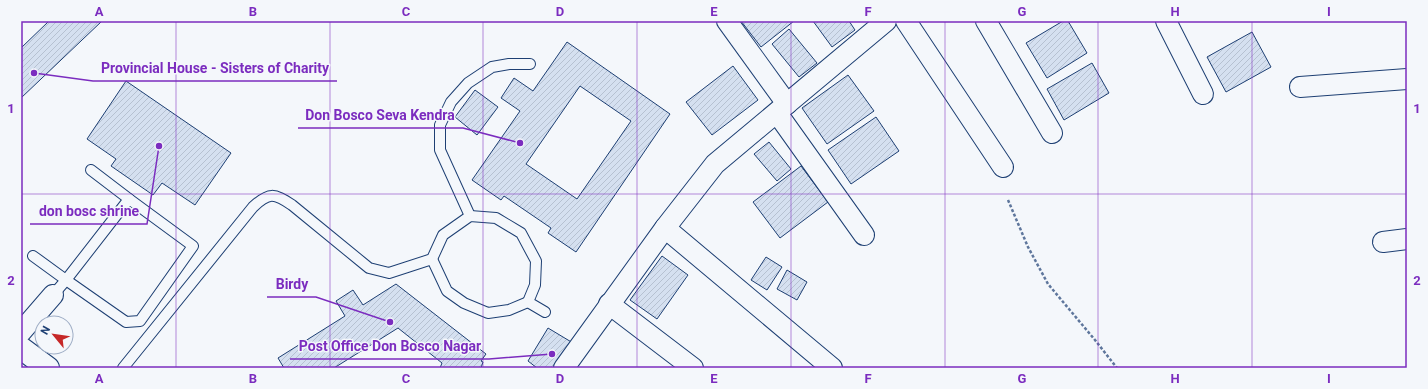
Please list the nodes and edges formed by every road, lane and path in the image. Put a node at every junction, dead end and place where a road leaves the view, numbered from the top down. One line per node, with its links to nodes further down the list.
1 (727, 21): 10 (street)
2 (886, 21): 10 (street)
3 (906, 21): 12 (street)
4 (986, 21): 11 (street)
5 (1166, 21): 9 (street)
6 (530, 64): 16 (lane)
7 (1407, 79): 8 (street)
8 (1300, 88)
9 (1202, 94)
10 (782, 109): 17 (street); 18 (street)
11 (1052, 133)
12 (1003, 167)
13 (91, 170): 14 (lane)
14 (129, 199): 23 (lane); 23 (lane)
15 (1008, 200): 35 (path)
16 (470, 216): 22 (lane); 25 (lane)
17 (665, 228): 26 (street); 34 (street)
18 (864, 235)
19 (1407, 239): 20 (street)
20 (1383, 242)
21 (33, 256): 23 (lane)
22 (432, 259): 25 (lane); 31 (lane)
23 (66, 280): 24 (lane)
24 (53, 295): 28 (street)
25 (528, 302): 27 (lane)
26 (609, 304): 32 (street); 33 (street)
27 (545, 312)
28 (21, 332)
29 (21, 348): 30 (main road)
30 (48, 368)
31 (123, 368)
32 (564, 368)
33 (693, 368)
34 (832, 368)
35 (1117, 368)

